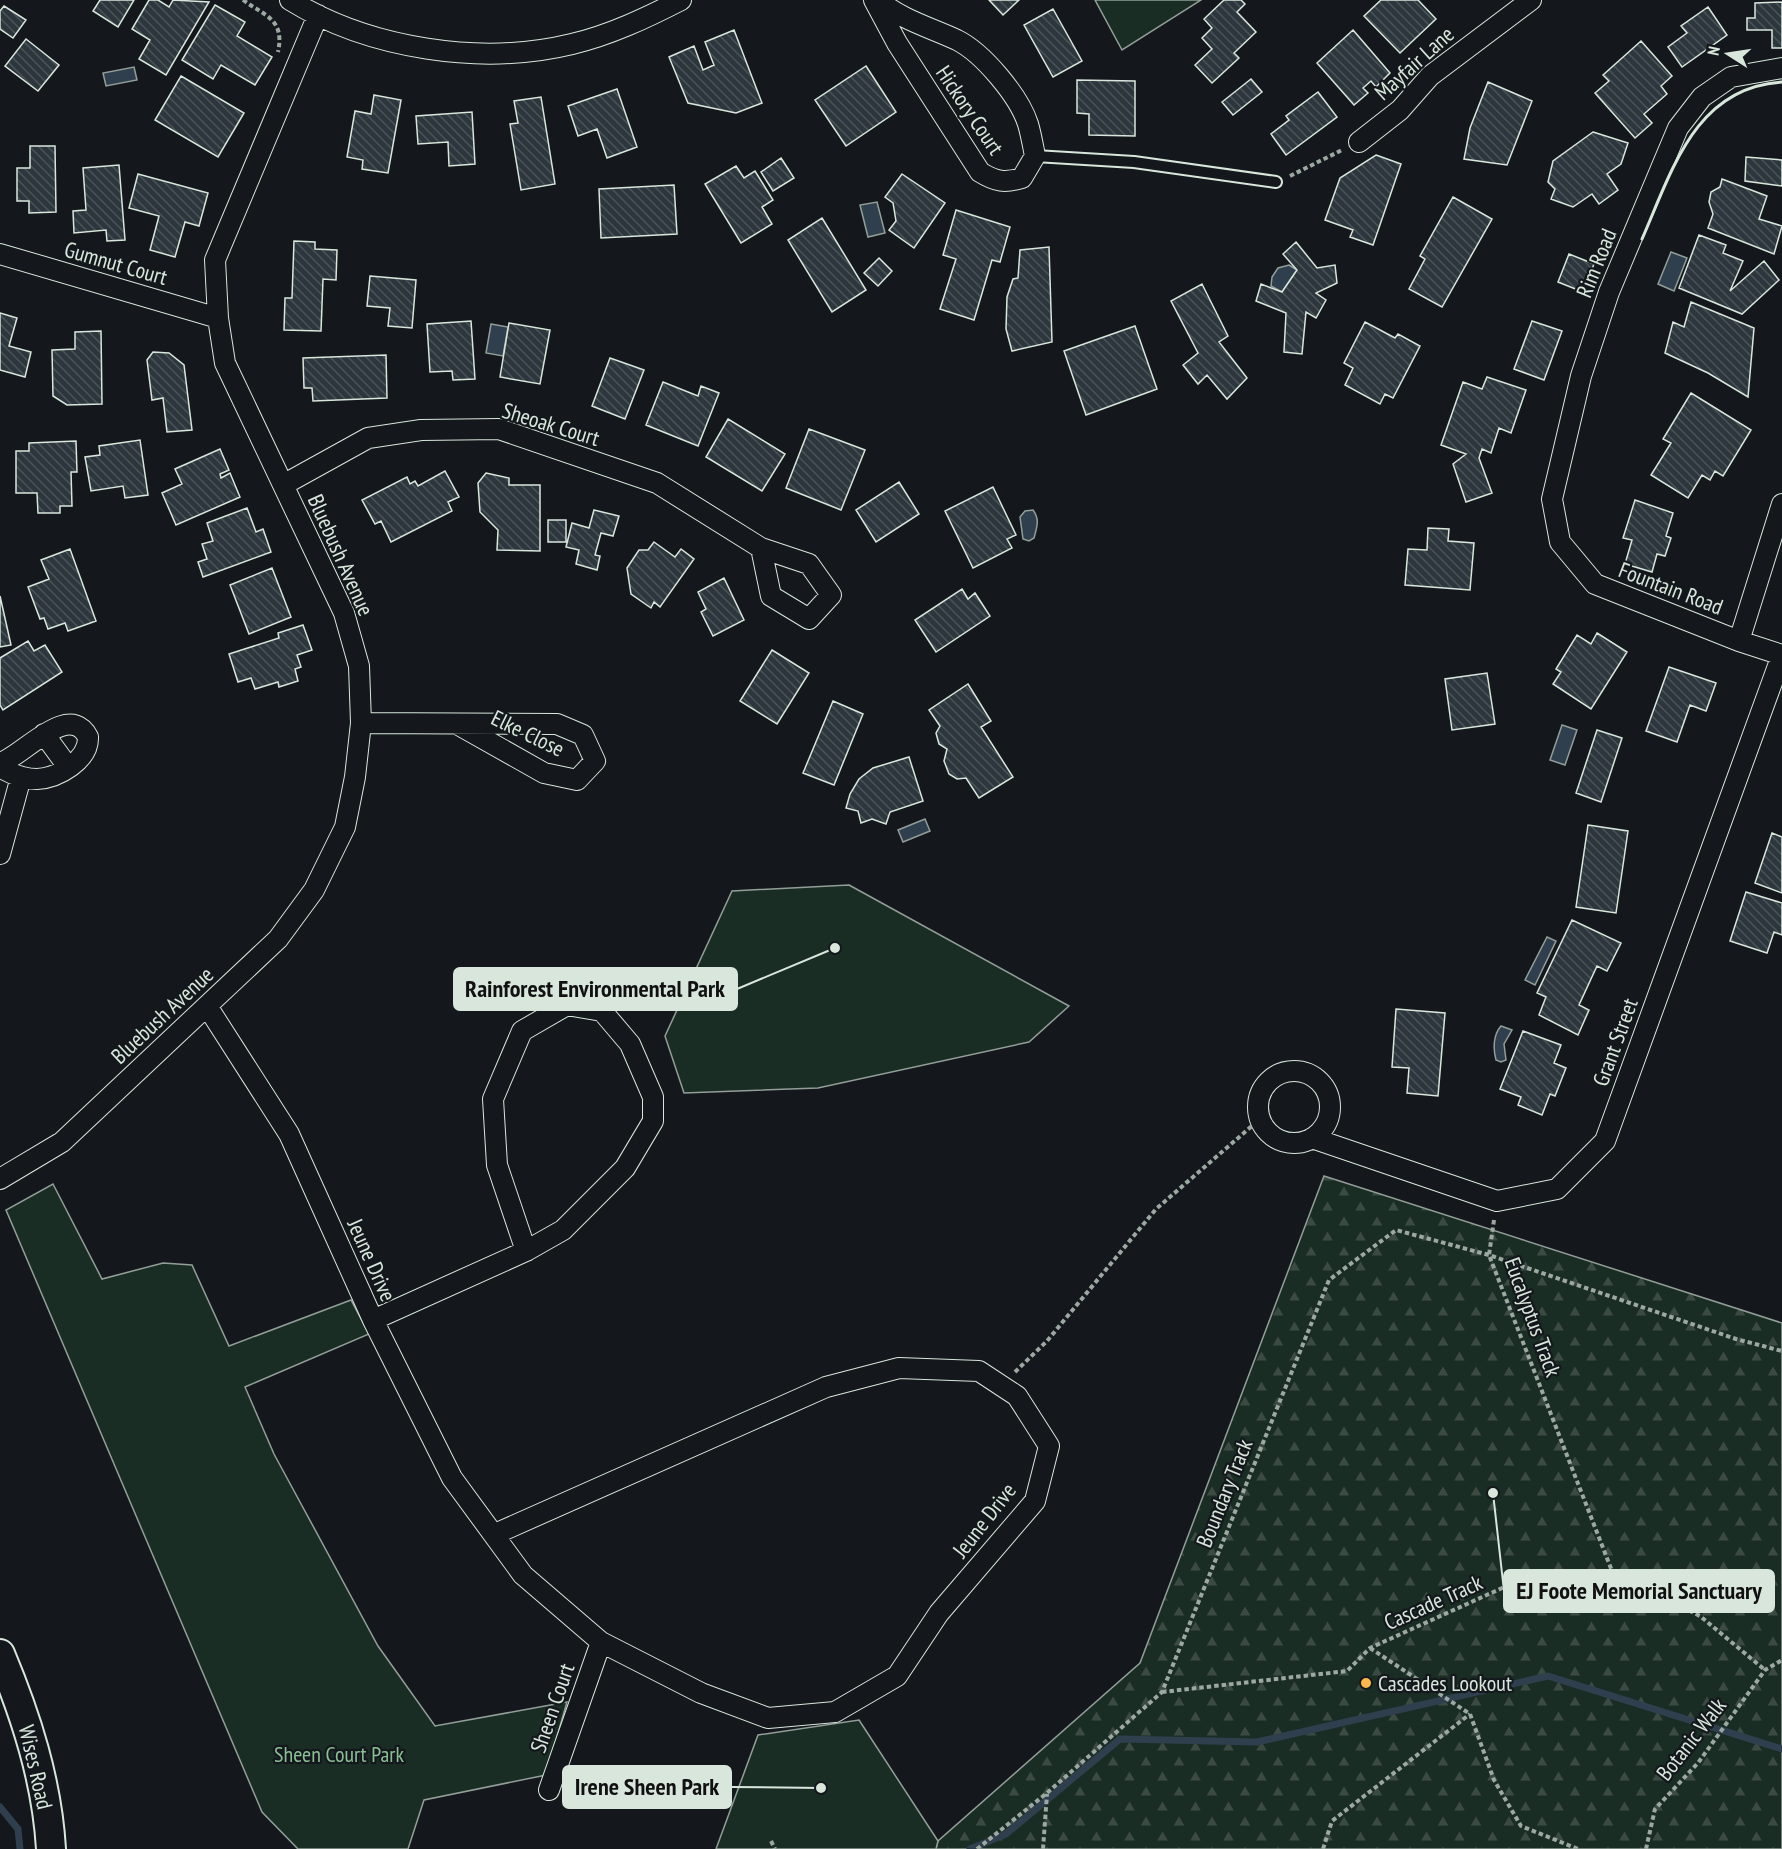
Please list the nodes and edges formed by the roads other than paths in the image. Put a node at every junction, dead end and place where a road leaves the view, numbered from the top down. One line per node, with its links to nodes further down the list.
1 (290, 0): 5 (street)
2 (681, 0): 5 (street)
3 (876, 0): 8 (street, Hickory Court); 8 (street, Hickory Court)
4 (1531, 0): 7 (street, Mayfair Lane)
5 (318, 15): 11 (street, Bluebush Avenue)
6 (1782, 68): 14 (street, Rim Road)
7 (1359, 142)
8 (1035, 156): 9 (lane)
9 (1276, 182)
10 (0, 254): 11 (street, Gumnut Court)
11 (218, 318): 12 (street, Bluebush Avenue)
12 (283, 485): 15 (street, Sheoak Court); 18 (street, Bluebush Avenue)
13 (1782, 504): 16 (street)
14 (1560, 542): 16 (street, Fountain Road)
15 (761, 548)
16 (1739, 641): 17 (street, Fountain Road)
17 (1782, 655): 25 (street, Grant Street)
18 (361, 723): 19 (street, Elke Close); 24 (street, Bluebush Avenue)
19 (457, 724): 19 (street, Elke Close)
20 (44, 734): 21 (street); 21 (street); 22 (street)
21 (68, 767): 22 (street)
22 (6, 773): 23 (street)
23 (0, 854)
24 (207, 1006): 26 (street, Bluebush Avenue); 28 (street, Jeune Drive)
25 (1312, 1138): 25 (street)
26 (0, 1179)
27 (526, 1251): 27 (street); 28 (street)
28 (373, 1320): 29 (street, Jeune Drive)
29 (495, 1534): 30 (street, Jeune Drive); 30 (street, Jeune Drive)
30 (601, 1642): 32 (street, Sheen Court)
31 (0, 1654): 33 (street, Wises Road)
32 (549, 1791)
33 (51, 1849)

